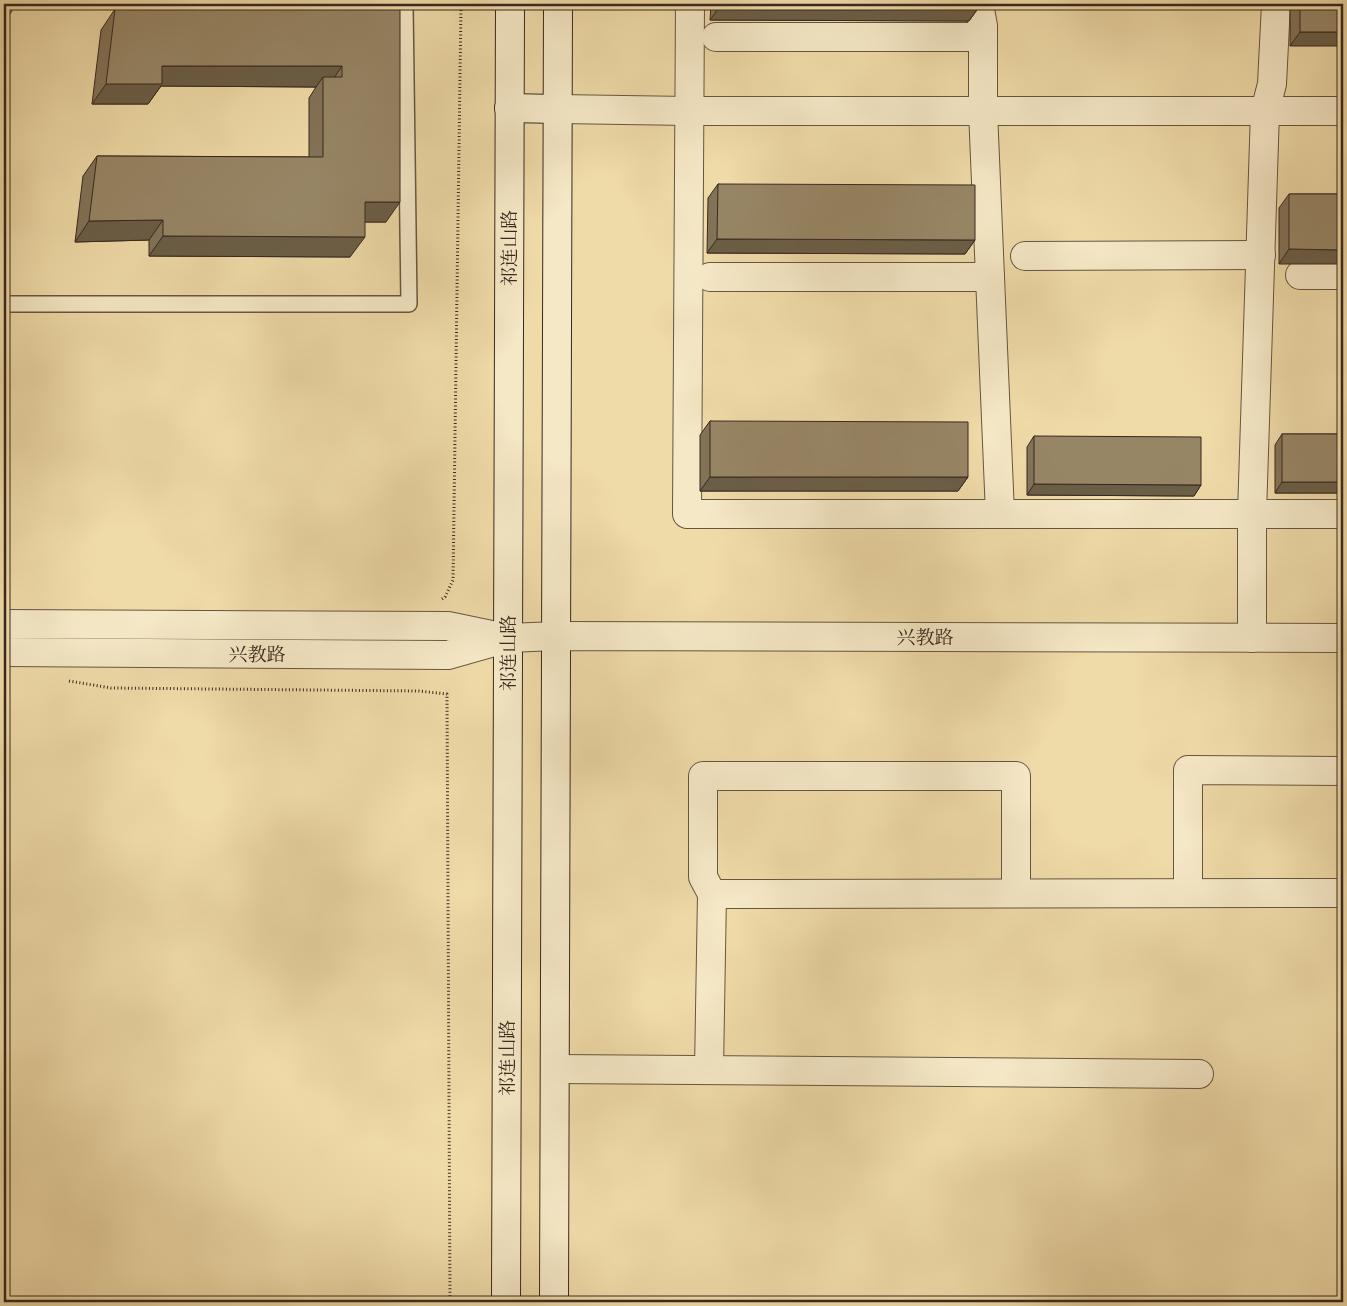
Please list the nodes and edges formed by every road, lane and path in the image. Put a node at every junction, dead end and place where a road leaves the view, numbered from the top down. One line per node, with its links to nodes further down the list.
1 (5, 4): 9 (lane)
2 (405, 4): 24 (lane)
3 (461, 4): 28 (path)
4 (510, 4): 12 (street, 祁连山路)
5 (558, 4): 13 (street)
6 (690, 4): 14 (street)
7 (979, 4): 11 (street)
8 (1276, 4): 16 (street)
9 (4, 8)
10 (716, 37): 11 (street)
11 (983, 37): 15 (street)
12 (509, 108): 13 (street); 31 (street, 祁连山路)
13 (558, 109): 14 (street); 30 (street)
14 (689, 111): 15 (street); 25 (street)
15 (983, 111): 16 (street); 23 (street)
16 (1265, 111): 17 (street); 18 (street)
17 (1343, 111)
18 (1261, 255): 19 (street); 26 (street)
19 (1025, 256)
20 (1300, 275): 21 (street)
21 (1343, 275)
22 (710, 277): 23 (street)
23 (990, 277): 25 (street)
24 (4, 304)
25 (1000, 514): 26 (street)
26 (1252, 514): 27 (street); 32 (street)
27 (1343, 514)
28 (436, 603)
29 (4, 624): 31 (street, 兴教路)
30 (556, 636): 31 (street, 兴教路); 32 (street, 兴教路); 41 (street)
31 (508, 638): 34 (street, 兴教路); 45 (street, 祁连山路)
32 (1252, 638): 33 (street, 兴教路)
33 (1343, 638)
34 (4, 652)
35 (65, 680): 44 (path)
36 (1343, 772): 38 (street)
37 (1016, 893): 38 (street); 40 (street); 40 (street)
38 (1188, 893): 39 (street)
39 (1343, 893)
40 (712, 894): 42 (street)
41 (555, 1070): 42 (street); 46 (street)
42 (709, 1070): 43 (street)
43 (1199, 1074)
44 (450, 1302)
45 (506, 1302)
46 (554, 1302)

